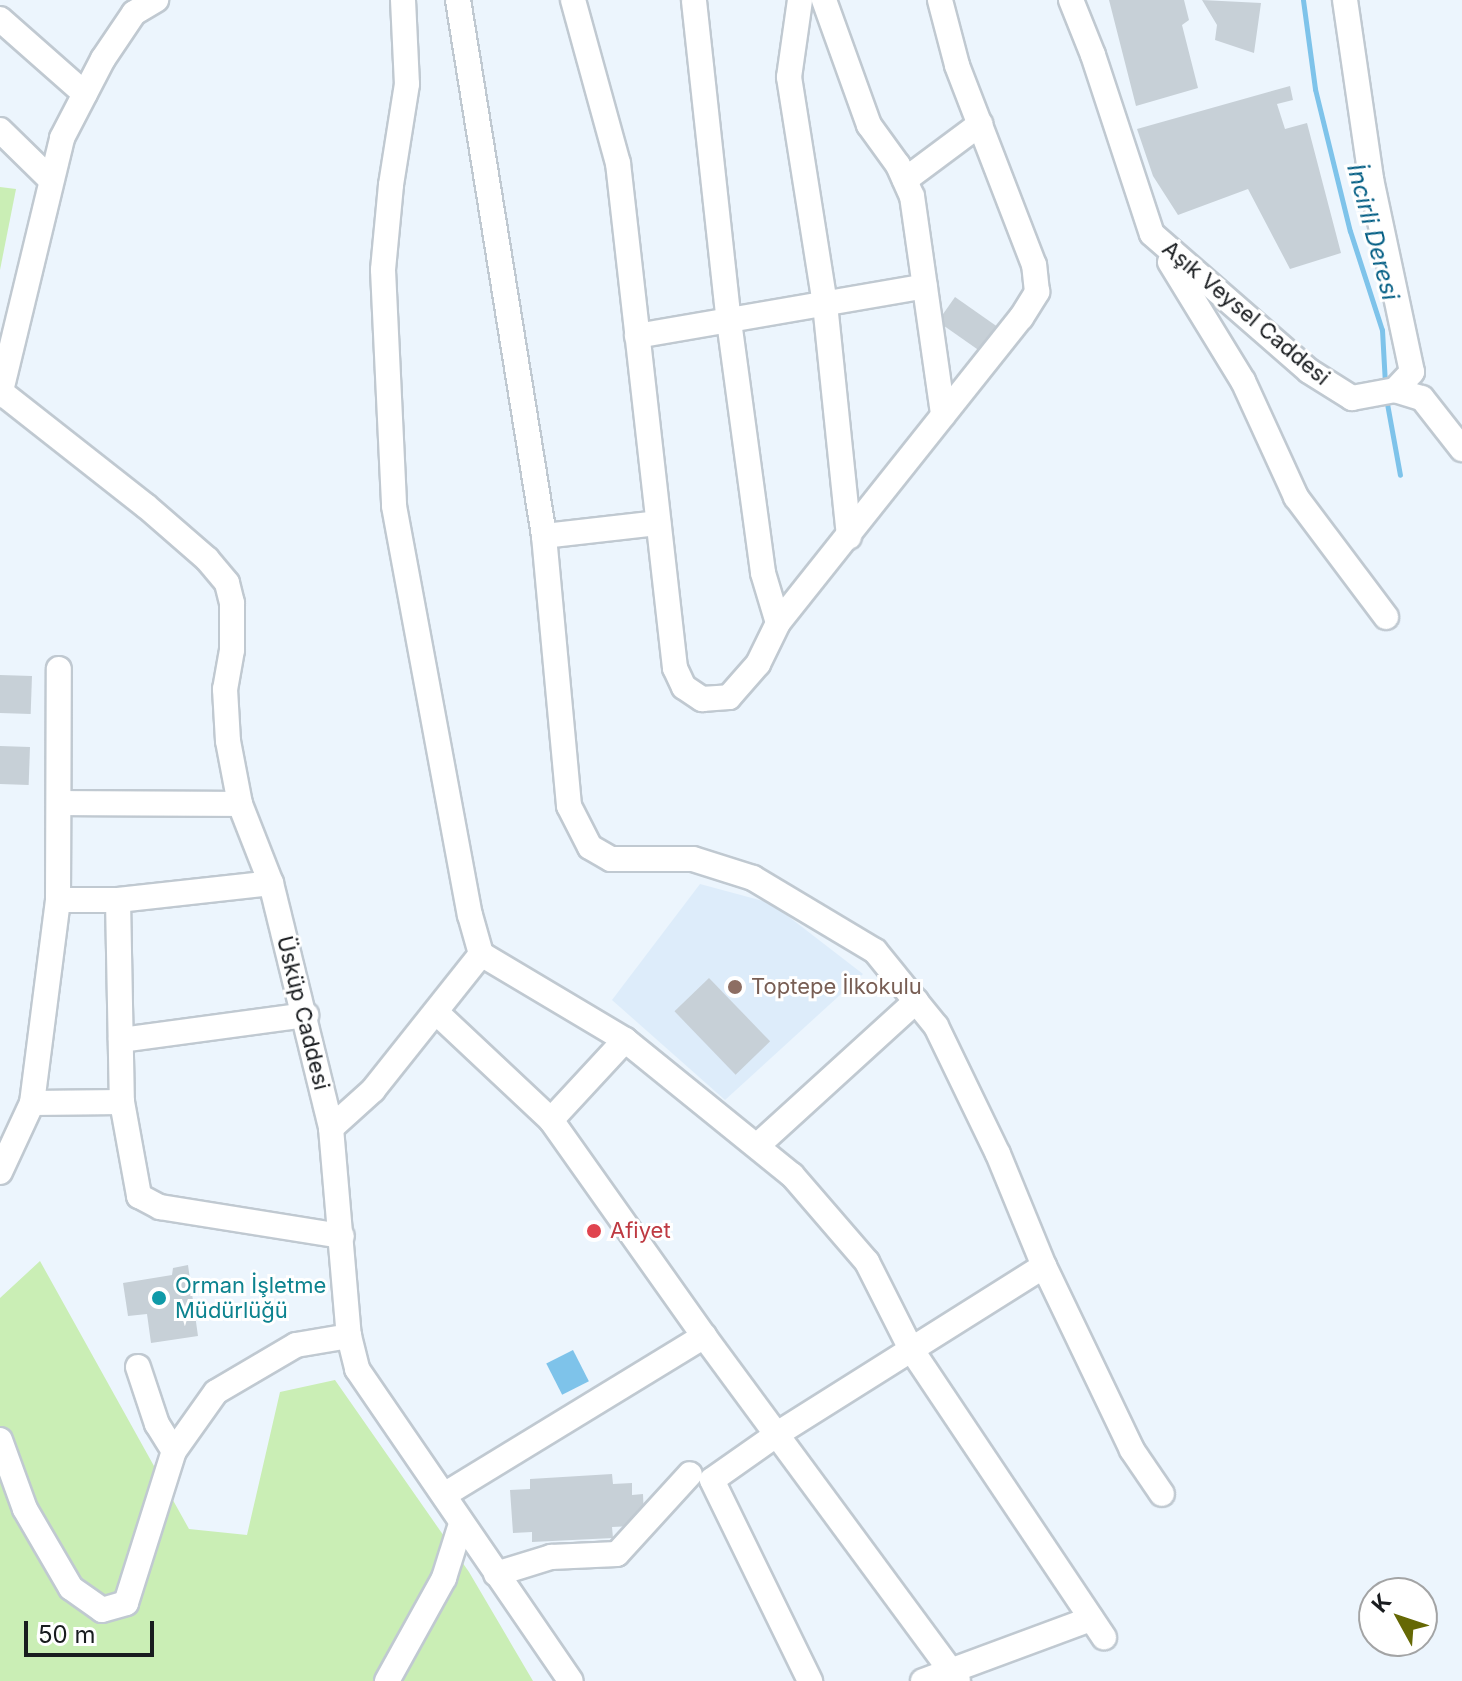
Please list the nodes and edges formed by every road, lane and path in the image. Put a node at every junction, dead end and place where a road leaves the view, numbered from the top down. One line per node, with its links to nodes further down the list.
1 (156, 0): 13 (street)
2 (403, 0): 38 (street)
3 (458, 0): 28 (street)
4 (573, 0): 22 (street)
5 (678, 0): 6 (street)
6 (695, 0): 21 (street)
7 (800, 0): 20 (street)
8 (824, 0): 17 (street)
9 (940, 0): 14 (street)
10 (1071, 0): 18 (street, Aşık Veysel Caddesi)
11 (1345, 0): 23 (street)
12 (0, 19): 13 (street)
13 (85, 94): 16 (street)
14 (980, 124): 17 (street); 25 (street)
15 (0, 130): 16 (street)
16 (51, 180): 24 (street)
17 (905, 180): 19 (street)
18 (1152, 234): 23 (street, Aşık Veysel Caddesi); 30 (street)
19 (925, 286): 20 (street); 25 (street)
20 (825, 304): 21 (street); 29 (street)
21 (729, 321): 22 (street); 31 (street)
22 (637, 336): 27 (street)
23 (1395, 390): 26 (street)
24 (0, 394): 34 (street, Üsküp Caddesi)
25 (943, 415): 29 (street)
26 (1462, 449)
27 (658, 523): 28 (street); 31 (street)
28 (544, 536): 39 (street)
29 (849, 537): 31 (street)
30 (1386, 617)
31 (778, 623)
32 (59, 669): 33 (street)
33 (59, 803): 34 (street); 36 (street)
34 (240, 804): 35 (street, Üsküp Caddesi)
35 (271, 883): 37 (street); 41 (street, Üsküp Caddesi)
36 (58, 900): 37 (street); 45 (street)
37 (118, 900): 42 (street)
38 (481, 954): 40 (street); 43 (street)
39 (916, 1001): 48 (street); 51 (street)
40 (437, 1013): 46 (street); 47 (street)
41 (306, 1015): 42 (street); 47 (street, Üsküp Caddesi)
42 (121, 1040): 44 (street)
43 (625, 1040): 46 (street); 48 (street)
44 (122, 1102): 45 (street); 50 (street)
45 (32, 1103): 49 (street)
46 (551, 1120): 53 (street)
47 (331, 1128): 50 (street, Üsküp Caddesi)
48 (758, 1145): 54 (street)
49 (0, 1172)
50 (342, 1236): 52 (street, Üsküp Caddesi)
51 (1044, 1266): 54 (street); 60 (street)
52 (349, 1336): 58 (street); 61 (street, Üsküp Caddesi)
53 (704, 1336): 56 (street); 61 (street)
54 (911, 1349): 56 (street); 64 (street)
55 (138, 1367): 58 (street)
56 (776, 1435): 64 (street); 67 (street)
57 (0, 1440): 58 (street)
58 (174, 1451)
59 (690, 1474): 63 (street)
60 (1162, 1494)
61 (444, 1495): 62 (street, Üsküp Caddesi)
62 (461, 1524): 63 (street, Üsküp Caddesi); 65 (street)
63 (496, 1574): 66 (street, Üsküp Caddesi)
64 (954, 1674): 68 (street)
65 (387, 1681)
66 (571, 1681)
67 (810, 1681)
68 (923, 1681)

